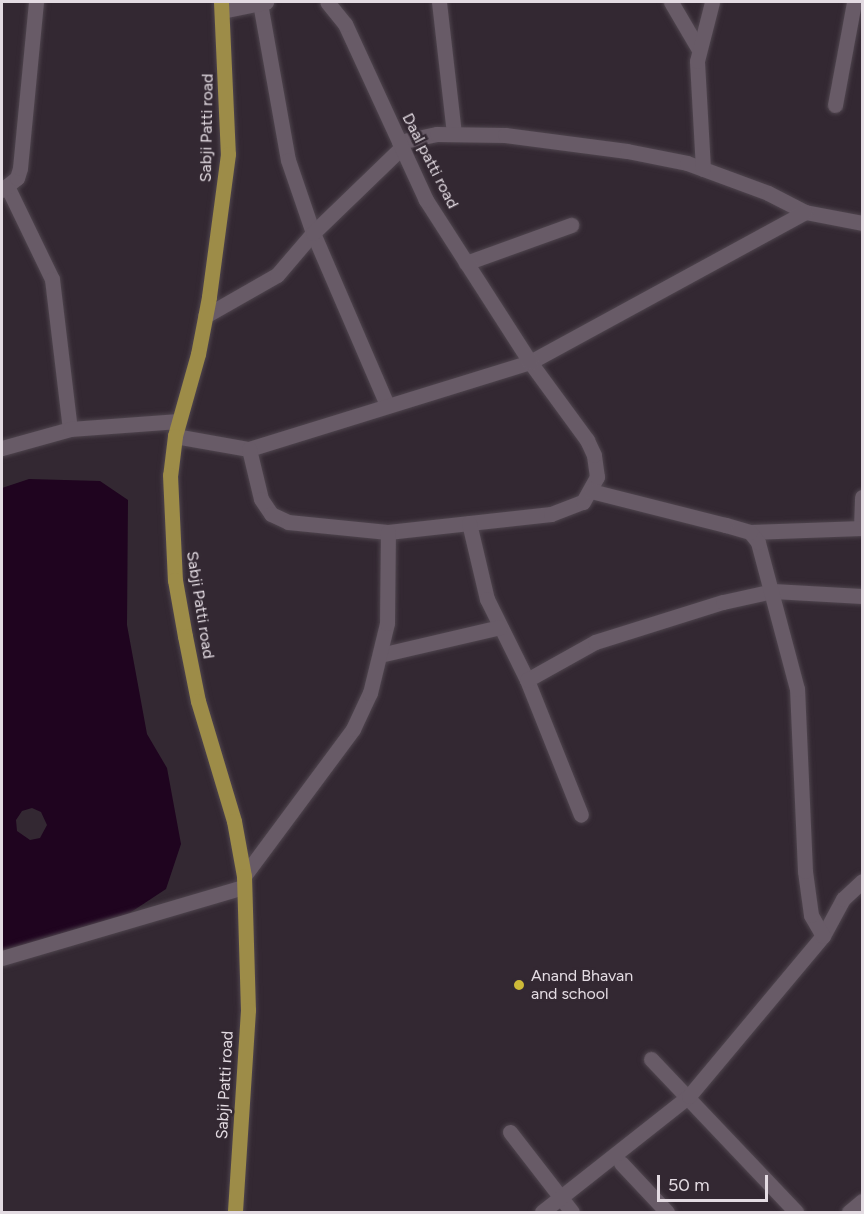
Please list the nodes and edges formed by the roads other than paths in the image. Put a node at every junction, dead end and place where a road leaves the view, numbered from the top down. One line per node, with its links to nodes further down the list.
1 (36, 2): 14 (street)
2 (263, 2): 8 (street); 18 (street)
3 (327, 2): 12 (street, Daal patti road)
4 (439, 2): 11 (street)
5 (671, 2): 9 (street)
6 (711, 2): 9 (street)
7 (854, 2): 10 (street)
8 (222, 6): 20 (main road, Sabji Patti road)
9 (698, 48): 13 (street)
10 (836, 105)
11 (454, 133): 12 (street); 13 (street)
12 (400, 145): 18 (street); 19 (street, Daal patti road)
13 (703, 169): 15 (street)
14 (4, 188): 24 (street)
15 (805, 212): 16 (street); 21 (street)
16 (862, 223)
17 (571, 225): 19 (street)
18 (313, 233): 20 (street); 22 (street)
19 (466, 263): 21 (street, Daal patti road)
20 (205, 316): 23 (main road, Sabji Patti road)
21 (530, 362): 22 (street); 27 (street, Daal patti road)
22 (387, 405): 26 (street)
23 (177, 428): 24 (street); 26 (street); 40 (main road, Sabji Patti road)
24 (70, 429): 25 (street)
25 (2, 448)
26 (249, 448): 31 (street)
27 (591, 491): 29 (street); 32 (street)
28 (862, 497): 30 (street)
29 (469, 523): 31 (street); 35 (street)
30 (862, 528): 32 (street)
31 (388, 531): 36 (street)
32 (750, 532): 33 (street)
33 (773, 591): 34 (street); 37 (street); 41 (street)
34 (862, 596)
35 (500, 627): 36 (street); 37 (street)
36 (380, 655): 40 (street)
37 (527, 680): 38 (street)
38 (581, 815)
39 (862, 881): 41 (street)
40 (244, 882): 42 (street); 49 (main road, Sabji Patti road)
41 (823, 936): 44 (street)
42 (2, 958)
43 (651, 1059): 44 (street)
44 (689, 1096): 47 (street); 53 (street)
45 (510, 1132): 47 (street)
46 (621, 1163): 52 (street)
47 (559, 1197): 50 (street); 51 (street)
48 (862, 1202): 54 (street)
49 (235, 1212)
50 (542, 1212)
51 (572, 1212)
52 (667, 1212)
53 (795, 1212)
54 (849, 1212)

